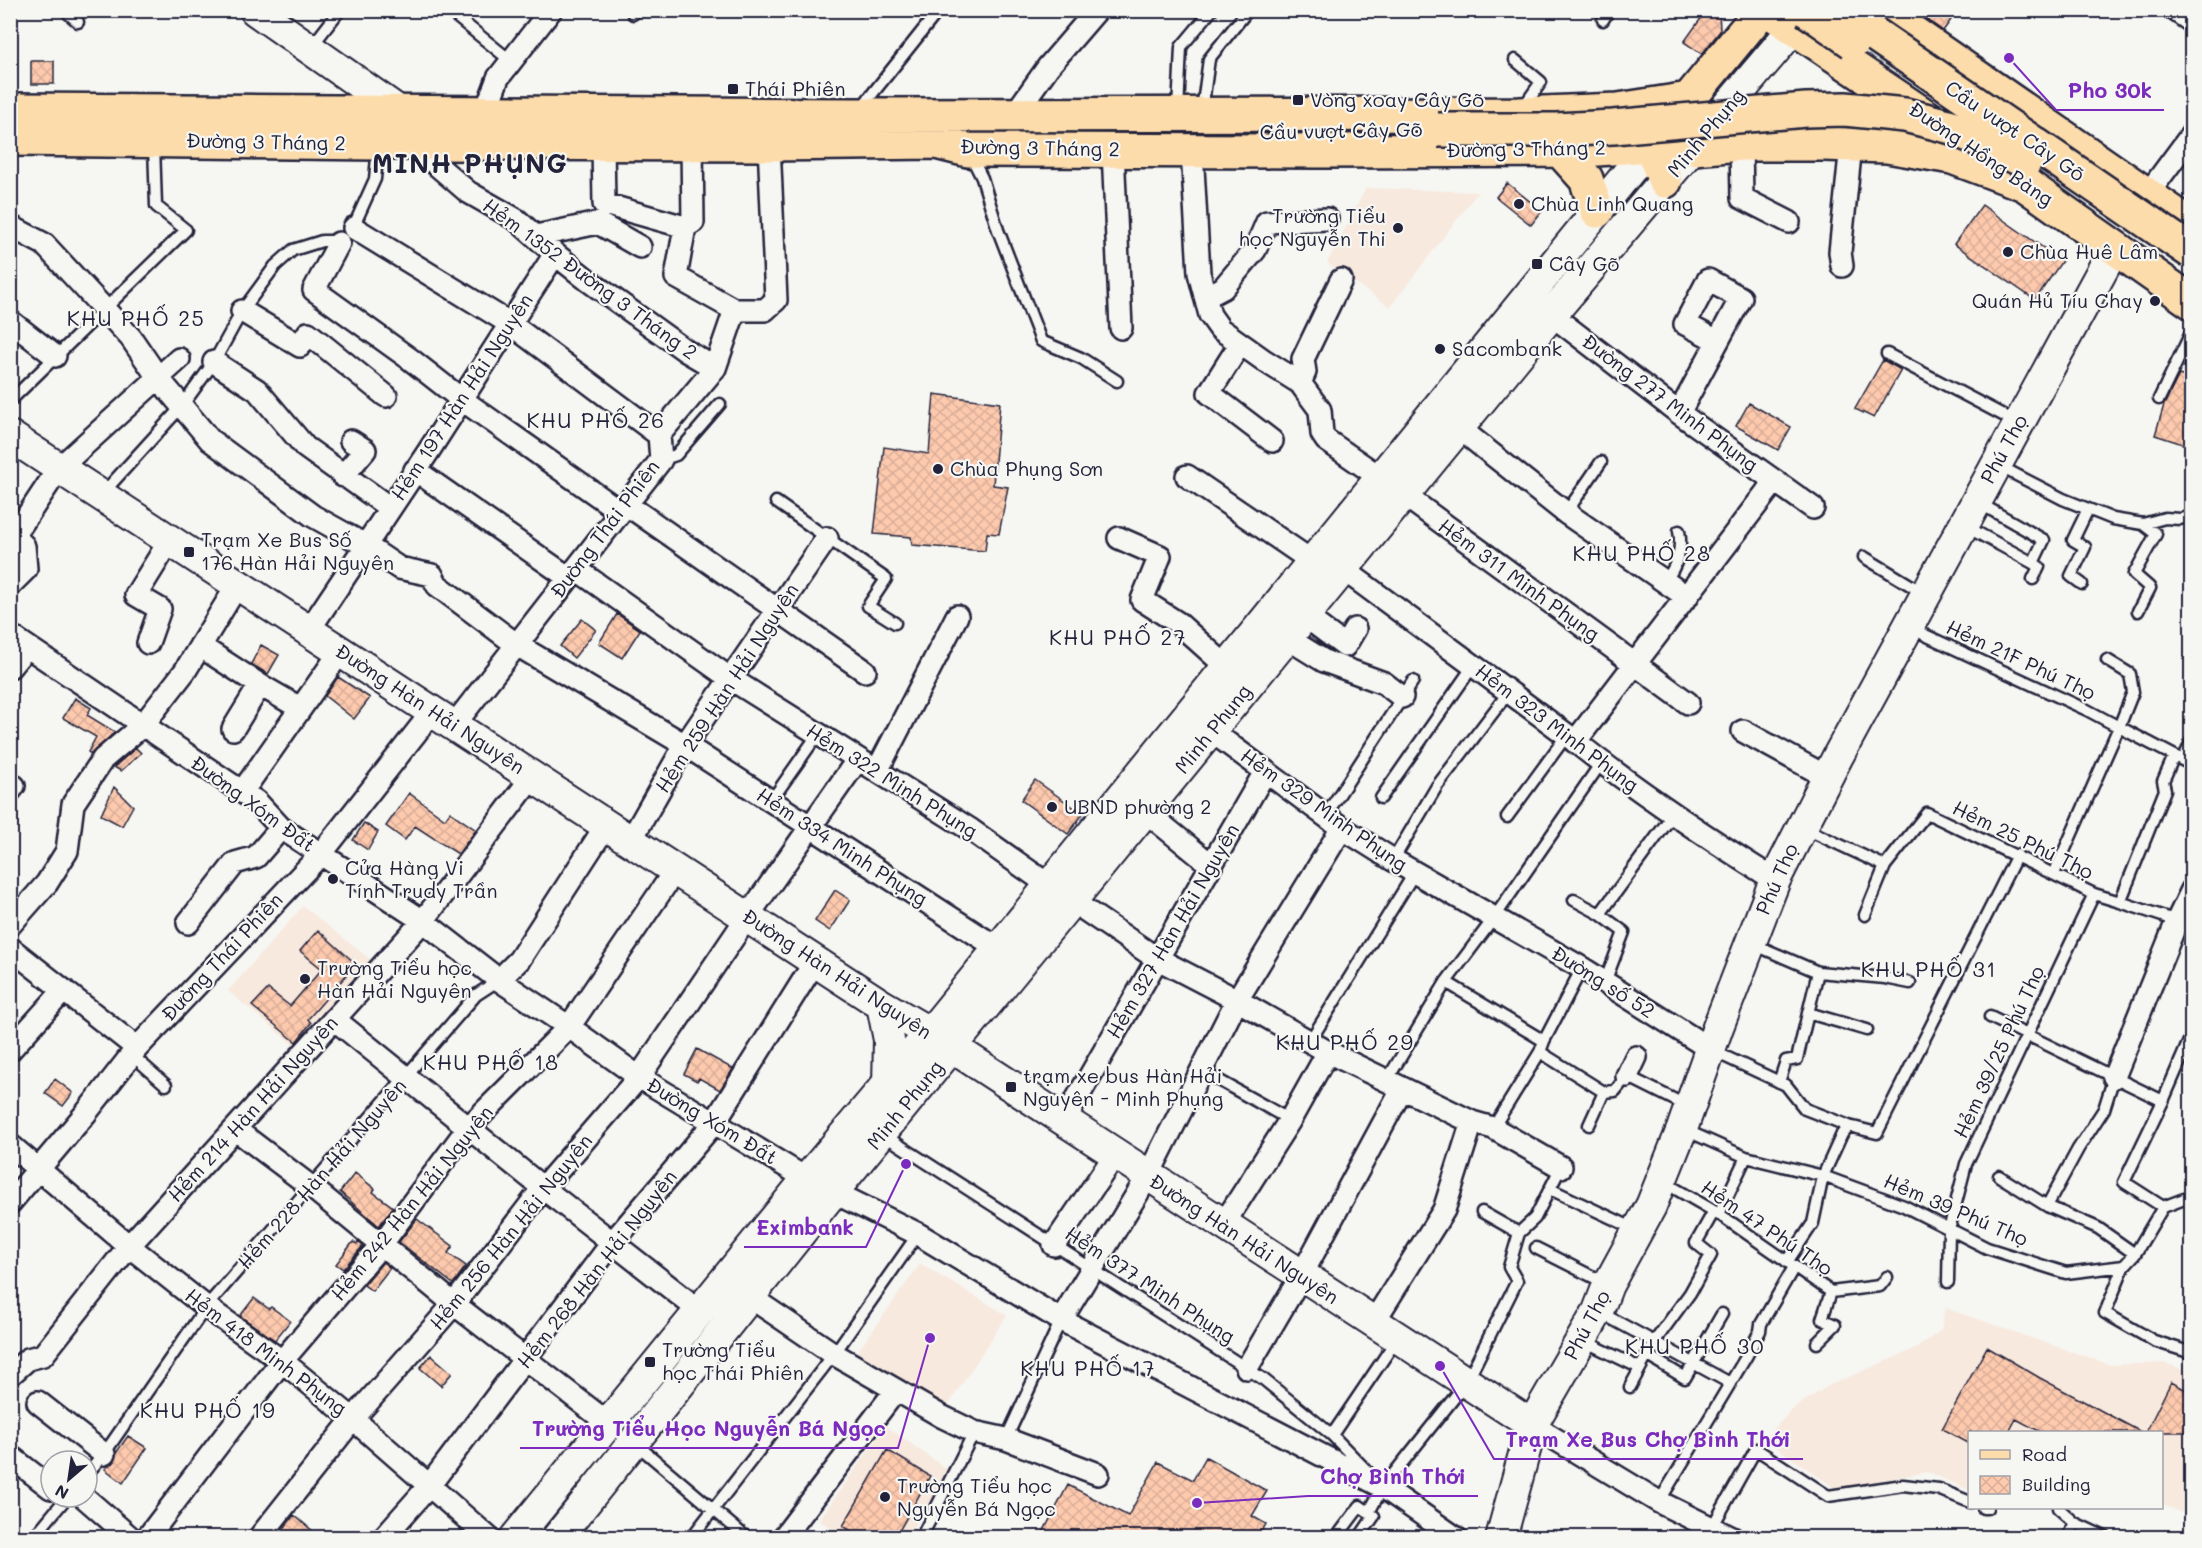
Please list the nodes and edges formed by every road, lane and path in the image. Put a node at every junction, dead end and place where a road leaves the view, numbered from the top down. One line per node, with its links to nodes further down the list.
1 (73, 10): 15 (lane)
2 (255, 10): 17 (main road)
3 (340, 10): 17 (lane)
4 (551, 10): 19 (street)
5 (939, 10): 28 (lane)
6 (1097, 10): 29 (street)
7 (1212, 10): 26 (lane)
8 (1248, 10): 26 (lane)
9 (1762, 10): 21 (main road, Minh Phụng)
10 (1839, 10): 61 (main road, Cầu vượt Cây Gõ, bridge)
11 (1880, 10): 20 (main road)
12 (2175, 10): 16 (street)
13 (449, 11): 19 (lane)
14 (1794, 15): 30 (main road, Đường Hồng Bàng); 43 (main road, Minh Phụng); 47 (main road, Cầu vượt Cây Gõ, bridge)
15 (78, 22)
16 (2192, 22)
17 (310, 49): 24 (main road)
18 (1515, 60): 27 (lane)
19 (511, 61): 25 (street)
20 (1967, 71): 30 (main road); 49 (main road)
21 (1689, 99): 22 (main road, Đường 3 Tháng 2); 42 (main road, Minh Phụng)
22 (1629, 109): 27 (main road, Đường 3 Tháng 2); 42 (main road)
23 (10, 110): 24 (main road, Đường 3 Tháng 2)
24 (400, 113): 25 (main road, Đường 3 Tháng 2)
25 (484, 113): 28 (main road, Đường 3 Tháng 2)
26 (1189, 114): 27 (main road, Đường 3 Tháng 2); 29 (main road, Đường 3 Tháng 2)
27 (1519, 114)
28 (856, 115): 29 (main road, Đường 3 Tháng 2)
29 (1014, 115)
30 (1931, 120): 47 (main road, Đường Hồng Bàng)
31 (2192, 134): 49 (street)
32 (10, 140): 33 (main road, Đường 3 Tháng 2)
33 (154, 141): 34 (main road, Đường 3 Tháng 2); 69 (lane)
34 (379, 143): 35 (main road, Đường 3 Tháng 2); 56 (lane)
35 (411, 143): 37 (main road, Đường 3 Tháng 2); 57 (street, Hẻm 1352 Đường 3 Tháng 2)
36 (957, 143): 39 (main road, Đường 3 Tháng 2); 44 (main road, Đường 3 Tháng 2); 47 (main road, Cầu vượt Cây Gõ, bridge); 85 (lane)
37 (603, 144): 38 (main road, Đường 3 Tháng 2); 55 (street)
38 (692, 144): 39 (main road, Đường 3 Tháng 2); 55 (street)
39 (769, 144): 70 (street)
40 (1741, 144): 41 (main road, Đường 3 Tháng 2); 43 (main road, Đường 3 Tháng 2); 52 (street)
41 (1851, 145): 47 (main road, Đường 3 Tháng 2); 63 (street)
42 (1650, 146): 43 (main road, Đường 3 Tháng 2); 46 (main road, Đường 3 Tháng 2); 48 (main road); 50 (main road, Minh Phụng)
43 (1693, 148): 48 (main road, Minh Phụng)
44 (1113, 150): 45 (main road, Đường 3 Tháng 2); 75 (street)
45 (1192, 150): 46 (main road, Đường 3 Tháng 2); 66 (street)
46 (1560, 150): 50 (main road)
47 (2026, 173): 60 (main road, Đường Hồng Bàng); 65 (main road, Cầu vượt Cây Gõ)
48 (1665, 181): 72 (main road, Minh Phụng)
49 (2147, 195): 54 (main road)
50 (1597, 212): 67 (main road, Minh Phụng)
51 (1327, 219): 66 (street)
52 (1789, 222)
53 (10, 226): 69 (street)
54 (2192, 226)
55 (685, 227): 70 (street)
56 (354, 228): 58 (lane); 74 (street)
57 (536, 236): 59 (street); 62 (street, Hẻm 1352 Đường 3 Tháng 2)
58 (339, 243): 71 (lane); 88 (street)
59 (640, 247)
60 (2115, 247): 68 (main road, Đường Hồng Bàng); 94 (main road, Phú Thọ)
61 (2192, 252)
62 (555, 254): 74 (street, Hẻm 197 Hàn Hải Nguyên); 83 (street, Hẻm 1352 Đường 3 Tháng 2)
63 (1842, 266)
64 (1341, 280): 86 (street)
65 (2192, 280)
66 (1206, 297): 78 (street)
67 (1527, 297): 72 (street, Đường 277 Minh Phụng); 108 (main road, Minh Phụng)
68 (2192, 302)
69 (104, 308): 80 (lane); 84 (street)
70 (735, 310): 83 (street, Đường Thái Phiên)
71 (242, 311): 82 (lane); 87 (street)
72 (1551, 315): 93 (street, Đường 277 Minh Phụng); 95 (main road, Minh Phụng)
73 (10, 321): 80 (street)
74 (509, 323): 88 (street, Hẻm 197 Hàn Hải Nguyên); 96 (street)
75 (1121, 328)
76 (2192, 331): 89 (lane)
77 (1718, 342): 93 (street)
78 (1240, 344): 86 (street); 99 (street)
79 (1887, 354): 94 (lane)
80 (55, 356): 90 (lane)
81 (179, 359): 84 (street)
82 (214, 362): 92 (lane); 105 (street)
83 (715, 368): 96 (street, Đường Thái Phiên)
84 (159, 379): 92 (street); 103 (street)
85 (1117, 381)
86 (1300, 383): 108 (street, Hẻm 311 Minh Phụng)
87 (386, 396)
88 (461, 399): 104 (street, Hẻm 197 Hàn Hải Nguyên); 112 (street)
89 (2159, 399)
90 (10, 401)
91 (720, 404): 100 (lane)
92 (182, 406): 109 (lane); 124 (street)
93 (1679, 413): 107 (street, Đường 277 Minh Phụng)
94 (2018, 423): 102 (main road, Phú Thọ)
95 (1459, 428): 108 (main road, Minh Phụng); 115 (street)
96 (659, 435): 100 (street, Đường Thái Phiên)
97 (10, 436): 103 (main road, Đường Hàn Hải Nguyên)
98 (351, 441): 105 (street)
99 (1272, 441)
100 (661, 460): 112 (street, Đường Thái Phiên)
101 (1601, 462): 115 (lane)
102 (1996, 464): 114 (lane); 116 (main road, Phú Thọ)
103 (59, 468): 109 (main road, Đường Hàn Hải Nguyên); 122 (street)
104 (415, 470): 111 (street, Hẻm 197 Hàn Hải Nguyên); 129 (street, Hẻm 322 Minh Phụng)
105 (343, 476): 111 (street)
106 (1187, 476): 126 (street)
107 (1775, 481): 113 (street, Đường 277 Minh Phụng); 136 (street)
108 (1392, 487): 126 (main road, Minh Phụng); 128 (main road, Minh Phụng); 151 (street, Hẻm 311 Minh Phụng)
109 (101, 495): 123 (main road, Đường Hàn Hải Nguyên)
110 (776, 502): 120 (lane)
111 (390, 508): 124 (street, Hẻm 197 Hàn Hải Nguyên)
112 (623, 508): 129 (street, Đường Thái Phiên); 137 (street)
113 (1813, 508)
114 (2088, 509): 118 (lane); 133 (lane)
115 (1566, 513): 131 (street)
116 (1970, 513): 127 (lane); 127 (lane); 135 (main road, Phú Thọ)
117 (2192, 516): 118 (lane)
118 (2143, 524): 138 (lane)
119 (1679, 531): 131 (lane)
120 (826, 538): 137 (street, Hẻm 259 Hàn Hải Nguyên); 140 (lane)
121 (1119, 538): 154 (street)
122 (12, 539): 134 (street)
123 (170, 540): 132 (main road, Đường Hàn Hải Nguyên); 146 (street)
124 (365, 545): 144 (street, Hẻm 197 Hàn Hải Nguyên); 147 (street, Hẻm 334 Minh Phụng)
125 (1863, 557): 135 (lane)
126 (1313, 562): 154 (main road, Minh Phụng)
127 (2033, 563): 130 (lane)
128 (1343, 569): 141 (main road, Minh Phụng); 152 (street, Hẻm 323 Minh Phụng)
129 (573, 573): 147 (street, Đường Thái Phiên); 156 (street, Hẻm 322 Minh Phụng)
130 (2033, 579)
131 (1665, 582): 136 (street)
132 (238, 584): 144 (main road, Đường Hàn Hải Nguyên); 148 (street)
133 (2082, 584)
134 (10, 585)
135 (1925, 594): 142 (main road, Phú Thọ)
136 (1686, 597): 151 (street)
137 (777, 610): 155 (street); 156 (street, Hẻm 259 Hàn Hải Nguyên)
138 (2138, 611)
139 (957, 616): 175 (street)
140 (895, 623)
141 (1296, 627): 143 (street); 158 (street); 163 (main road, Minh Phụng)
142 (1907, 627): 165 (lane, Hẻm 21F Phú Thọ); 178 (main road, Phú Thọ)
143 (1355, 629)
144 (309, 630): 149 (main road, Đường Hàn Hải Nguyên)
145 (19, 641): 153 (street); 164 (street, Đường Xóm Đất)
146 (148, 643)
147 (517, 645): 162 (street, Đường Thái Phiên); 171 (street, Hẻm 334 Minh Phụng)
148 (200, 646): 157 (street); 164 (street)
149 (340, 651): 161 (street); 162 (main road, Đường Hàn Hải Nguyên)
150 (2107, 660): 165 (lane)
151 (1634, 665): 160 (street, Hẻm 311 Minh Phụng); 169 (street)
152 (1473, 666): 159 (street, Hẻm 323 Minh Phụng); 180 (lane)
153 (10, 667)
154 (1227, 667): 163 (main road, Minh Phụng)
155 (865, 670)
156 (731, 679): 168 (street, Hẻm 322 Minh Phụng); 171 (street, Hẻm 259 Hàn Hải Nguyên)
157 (260, 685): 161 (street); 166 (street)
158 (1408, 689): 185 (lane)
159 (1508, 693): 169 (street, Hẻm 323 Minh Phụng); 193 (lane)
160 (1688, 703)
161 (300, 708): 179 (street)
162 (443, 718): 177 (main road, Đường Hàn Hải Nguyên); 191 (street, Đường Thái Phiên)
163 (1200, 723): 176 (street, Hẻm 329 Minh Phụng); 182 (main road, Minh Phụng); 201 (main road, Minh Phụng)
164 (143, 725): 179 (street, Đường Xóm Đất); 212 (street)
165 (2119, 727): 173 (lane, Hẻm 21F Phú Thọ); 198 (lane)
166 (233, 729)
167 (1743, 731): 178 (street)
168 (818, 734): 172 (street, Hẻm 322 Minh Phụng); 181 (lane)
169 (1571, 738): 174 (street, Hẻm 323 Minh Phụng); 184 (lane)
170 (2192, 740): 173 (lane)
171 (685, 745): 181 (street, Hẻm 334 Minh Phụng); 190 (street, Hẻm 259 Hàn Hải Nguyên)
172 (858, 759): 175 (street, Hẻm 322 Minh Phụng); 188 (street, Hẻm 256 Hàn Hải Nguyên)
173 (2183, 760): 204 (lane)
174 (1601, 763): 183 (street, Hẻm 323 Minh Phụng); 208 (lane)
175 (877, 771): 201 (street, Hẻm 322 Minh Phụng)
176 (1265, 772): 185 (street, Hẻm 329 Minh Phụng); 194 (street, Hẻm 327 Hàn Hải Nguyên)
177 (533, 776): 186 (main road, Đường Hàn Hải Nguyên); 209 (street, Hẻm 214 Hàn Hải Nguyên)
178 (1827, 777): 187 (main road, Phú Thọ)
179 (242, 792): 189 (street, Đường Xóm Đất)
180 (1381, 798)
181 (771, 801): 188 (street, Hẻm 334 Minh Phụng)
182 (1145, 812): 194 (street); 201 (main road, Minh Phụng)
183 (1674, 813): 199 (street, Hẻm 323 Minh Phụng); 205 (lane)
184 (1506, 817)
185 (1334, 821): 193 (street, Hẻm 329 Minh Phụng); 225 (street)
186 (607, 824): 190 (main road, Đường Hàn Hải Nguyên); 220 (street, Hẻm 228 Hàn Hải Nguyên)
187 (1801, 826): 195 (lane); 199 (main road, Phú Thọ)
188 (811, 827): 207 (street, Hẻm 256 Hàn Hải Nguyên); 215 (street, Hẻm 334 Minh Phụng)
189 (281, 828): 191 (street, Đường Xóm Đất); 210 (street)
190 (631, 840): 196 (main road, Đường Hàn Hải Nguyên)
191 (321, 854): 209 (street, Đường Xóm Đất); 239 (street, Đường Thái Phiên)
192 (2017, 855): 195 (lane, Hẻm 25 Phú Thọ); 198 (lane, Hẻm 25 Phú Thọ); 258 (lane)
193 (1393, 860): 197 (street, Hẻm 329 Minh Phụng)
194 (1210, 865): 216 (street, Hẻm 327 Hàn Hải Nguyên)
195 (1885, 866): 206 (lane)
196 (676, 869): 207 (main road, Đường Hàn Hải Nguyên); 230 (street, Hẻm 242 Hàn Hải Nguyên)
197 (1415, 872): 208 (street, Hẻm 329 Minh Phụng); 235 (lane)
198 (2054, 873): 202 (lane, Hẻm 25 Phú Thọ)
199 (1774, 880): 213 (main road, Phú Thọ)
200 (2192, 890): 211 (street)
201 (1061, 893): 215 (main road, Minh Phụng); 216 (street, Hẻm 322 Minh Phụng); 234 (main road, Minh Phụng)
202 (2094, 894): 204 (lane, Hẻm 25 Phú Thọ); 232 (lane, Hẻm 39/25 Phú Thọ)
203 (1574, 900): 205 (lane)
204 (2120, 902): 211 (lane, Hẻm 25 Phú Thọ)
205 (1600, 914): 222 (lane)
206 (1865, 915)
207 (748, 916): 217 (main road, Đường Hàn Hải Nguyên); 244 (street, Hẻm 256 Hàn Hải Nguyên)
208 (1494, 918): 218 (street, Đường số 52); 221 (lane)
209 (423, 921): 220 (street, Đường Xóm Đất); 229 (street, Hẻm 214 Hàn Hải Nguyên)
210 (188, 923)
211 (2184, 923): 245 (street)
212 (10, 925)
213 (1750, 943): 219 (lane); 237 (main road, Phú Thọ)
214 (10, 948): 224 (street)
215 (999, 949): 234 (main road, Minh Phụng)
216 (1156, 958): 225 (street, Hẻm 322 Minh Phụng); 254 (street, Hẻm 327 Hàn Hải Nguyên)
217 (816, 960): 226 (main road, Đường Hàn Hải Nguyên); 256 (street, Hẻm 268 Hàn Hải Nguyên)
218 (1582, 968): 222 (street, Đường số 52); 236 (lane)
219 (1818, 972): 223 (lane); 227 (lane)
220 (499, 981): 230 (street, Đường Xóm Đất); 243 (lane, Hẻm 228 Hàn Hải Nguyên)
221 (1446, 982): 236 (lane); 247 (lane)
222 (1605, 982): 237 (street, Đường số 52)
223 (1910, 983)
224 (64, 990): 238 (street); 239 (street)
225 (1237, 1000): 235 (street, Hẻm 322 Minh Phụng); 242 (street)
226 (882, 1005): 234 (main road, Đường Hàn Hải Nguyên); 249 (main road)
227 (1808, 1013): 231 (lane); 246 (lane)
228 (1990, 1017): 232 (lane)
229 (334, 1018): 243 (street); 261 (street, Hẻm 214 Hàn Hải Nguyên)
230 (569, 1027): 244 (street, Đường Xóm Đất); 259 (street, Hẻm 242 Hàn Hải Nguyên)
231 (1867, 1030)
232 (2028, 1034): 245 (lane); 285 (lane, Hẻm 39/25 Phú Thọ)
233 (2192, 1034): 251 (lane)
234 (941, 1040): 249 (main road, Minh Phụng); 254 (main road, Đường Hàn Hải Nguyên); 262 (main road, Minh Phụng)
235 (1310, 1041): 240 (street, Hẻm 322 Minh Phụng)
236 (1544, 1041): 241 (lane)
237 (1710, 1049): 246 (lane); 252 (main road, Phú Thọ)
238 (10, 1050)
239 (134, 1052): 248 (lane); 267 (street, Đường Thái Phiên)
240 (1328, 1052): 247 (street, Hẻm 322 Minh Phụng); 253 (street)
241 (1540, 1052): 250 (lane); 260 (lane)
242 (1202, 1071): 253 (lane); 268 (street)
243 (407, 1076): 259 (street); 273 (lane, Hẻm 228 Hàn Hải Nguyên)
244 (639, 1077): 256 (street, Đường Xóm Đất); 274 (street, Hẻm 256 Hàn Hải Nguyên)
245 (2114, 1077): 251 (lane); 279 (lane)
246 (1779, 1082): 258 (lane)
247 (1395, 1084): 255 (street, Hẻm 322 Minh Phụng); 297 (street)
248 (166, 1085)
249 (888, 1085): 271 (main road, Minh Phụng)
250 (1604, 1092): 252 (lane, Hẻm 39 Phú Thọ); 257 (lane)
251 (2163, 1101): 280 (lane)
252 (1686, 1118): 265 (lane, Hẻm 39 Phú Thọ); 272 (main road, Phú Thọ)
253 (1290, 1120): 283 (street)
254 (1064, 1121): 264 (main road, Đường Hàn Hải Nguyên)
255 (1472, 1122): 260 (street, Hẻm 322 Minh Phụng); 308 (street)
256 (714, 1123): 271 (street, Đường Xóm Đất); 288 (street, Hẻm 268 Hàn Hải Nguyên)
257 (1589, 1125)
258 (1849, 1126): 269 (lane)
259 (468, 1128): 274 (street); 289 (street, Hẻm 242 Hàn Hải Nguyên)
260 (1493, 1128): 266 (street, Hẻm 322 Minh Phụng)
261 (236, 1130): 273 (street); 291 (street, Hẻm 214 Hàn Hải Nguyên)
262 (882, 1134): 276 (main road, Minh Phụng); 290 (lane, Hẻm 377 Minh Phụng)
263 (10, 1145): 267 (street, Hẻm 418 Minh Phụng)
264 (1115, 1155): 268 (main road, Đường Hàn Hải Nguyên); 290 (street)
265 (1746, 1157): 269 (lane, Hẻm 39 Phú Thọ); 282 (lane)
266 (1561, 1167): 275 (lane)
267 (40, 1169): 278 (street, Đường Thái Phiên); 291 (street, Hẻm 418 Minh Phụng)
268 (1148, 1176): 283 (main road, Đường Hàn Hải Nguyên); 296 (street)
269 (1823, 1176): 285 (lane, Hẻm 39 Phú Thọ); 294 (lane)
270 (1999, 1176): 279 (lane)
271 (807, 1179): 276 (street, Đường Xóm Đất); 305 (main road, Minh Phụng)
272 (1662, 1181): 282 (lane, Hẻm 47 Phú Thọ); 284 (main road, Phú Thọ)
273 (310, 1186): 289 (street); 304 (lane, Hẻm 228 Hàn Hải Nguyên)
274 (543, 1188): 288 (street); 303 (street, Hẻm 256 Hàn Hải Nguyên)
275 (1550, 1189): 284 (lane); 286 (lane)
276 (833, 1192): 287 (street, Đường Xóm Đất); 301 (main road, Minh Phụng)
277 (2192, 1196): 280 (lane)
278 (10, 1203)
279 (2047, 1206): 293 (lane)
280 (2163, 1207): 293 (lane)
281 (1482, 1212): 286 (lane)
282 (1717, 1213): 294 (lane, Hẻm 47 Phú Thọ); 310 (lane)
283 (1223, 1226): 297 (main road, Đường Hàn Hải Nguyên)
284 (1637, 1230): 302 (main road, Phú Thọ)
285 (1949, 1230): 295 (lane, Hẻm 39 Phú Thọ); 299 (lane, Hẻm 39/25 Phú Thọ)
286 (1519, 1233): 321 (lane)
287 (918, 1234): 307 (street, Đường Xóm Đất); 313 (lane)
288 (612, 1243): 305 (street); 315 (street, Hẻm 268 Hàn Hải Nguyên)
289 (381, 1245): 303 (street); 316 (street, Hẻm 242 Hàn Hải Nguyên)
290 (1054, 1245): 296 (lane, Hẻm 377 Minh Phụng)
291 (129, 1246): 304 (street, Hẻm 418 Minh Phụng); 320 (street, Hẻm 214 Hàn Hải Nguyên)
292 (1536, 1248): 302 (lane)
293 (2135, 1254): 295 (lane)
294 (1790, 1264): 300 (lane, Hẻm 47 Phú Thọ); 322 (lane)
295 (2124, 1266): 312 (lane)
296 (1092, 1270): 307 (street); 318 (lane, Hẻm 377 Minh Phụng)
297 (1301, 1276): 308 (main road, Đường Hàn Hải Nguyên); 318 (street)
298 (1887, 1276): 300 (lane, Hẻm 47 Phú Thọ)
299 (1948, 1282)
300 (1831, 1292): 311 (lane)
301 (750, 1297): 313 (street); 332 (main road, Minh Phụng)
302 (1603, 1298): 309 (main road, Phú Thọ); 310 (lane)
303 (454, 1304): 315 (street); 326 (street, Hẻm 256 Hàn Hải Nguyên)
304 (206, 1307): 316 (street, Hẻm 418 Minh Phụng); 333 (lane, Hẻm 228 Hàn Hải Nguyên)
305 (700, 1311): 327 (main road, Minh Phụng)
306 (1722, 1314): 317 (lane)
307 (1061, 1320): 331 (lane); 339 (street, Đường Xóm Đất)
308 (1385, 1331): 321 (main road, Đường Hàn Hải Nguyên); 330 (lane)
309 (1581, 1340): 319 (lane); 328 (main road, Phú Thọ)
310 (1655, 1341): 314 (lane); 317 (lane)
311 (1817, 1343)
312 (2192, 1353)
313 (834, 1354): 324 (street); 342 (lane)
314 (1647, 1355): 317 (lane); 319 (lane)
315 (525, 1360): 327 (street); 338 (street, Hẻm 268 Hàn Hải Nguyên)
316 (282, 1361): 326 (street, Hẻm 418 Minh Phụng); 352 (street, Hẻm 242 Hàn Hải Nguyên)
317 (1694, 1362): 322 (lane)
318 (1247, 1368): 330 (lane, Hẻm 377 Minh Phụng)
319 (1640, 1368): 323 (lane)
320 (10, 1375)
321 (1466, 1383): 328 (main road, Đường Hàn Hải Nguyên); 339 (lane)
322 (1730, 1383): 341 (lane)
323 (1630, 1387)
324 (896, 1390): 329 (street); 359 (street)
325 (38, 1402): 333 (street)
326 (353, 1419): 338 (street, Hẻm 418 Minh Phụng); 353 (street, Hẻm 256 Hàn Hải Nguyên)
327 (608, 1423): 356 (main road, Minh Phụng)
328 (1532, 1425): 341 (street, Đường Hàn Hải Nguyên); 364 (main road, Phú Thọ)
329 (974, 1432): 331 (street); 360 (lane)
330 (1332, 1435): 339 (lane, Hẻm 377 Minh Phụng)
331 (1006, 1439): 336 (street)
332 (633, 1442): 342 (lane); 349 (main road, Minh Phụng)
333 (104, 1454): 335 (lane, Hẻm 228 Hàn Hải Nguyên)
334 (10, 1456): 337 (street)
335 (99, 1460)
336 (1098, 1474)
337 (39, 1477)
338 (429, 1486): 354 (street, Hẻm 268 Hàn Hải Nguyên); 355 (street, Hẻm 418 Minh Phụng)
339 (1383, 1487): 346 (lane); 363 (street, Đường Xóm Đất)
340 (1968, 1501): 348 (lane)
341 (1659, 1502): 348 (street, Đường Hàn Hải Nguyên)
342 (714, 1508): 357 (lane); 358 (lane)
343 (56, 1509): 350 (lane)
344 (86, 1509): 351 (street)
345 (2059, 1509): 347 (lane)
346 (1369, 1512): 361 (lane); 362 (lane)
347 (2075, 1523): 366 (lane); 367 (lane)
348 (1711, 1529): 365 (street, Đường Hàn Hải Nguyên)
349 (565, 1534)
350 (33, 1538)
351 (131, 1538)
352 (147, 1538)
353 (259, 1538)
354 (383, 1538)
355 (489, 1538)
356 (515, 1538)
357 (691, 1538)
358 (747, 1538)
359 (783, 1538)
360 (921, 1538)
361 (1336, 1538)
362 (1359, 1538)
363 (1456, 1538)
364 (1501, 1538)
365 (1732, 1538)
366 (2067, 1538)
367 (2107, 1538)

